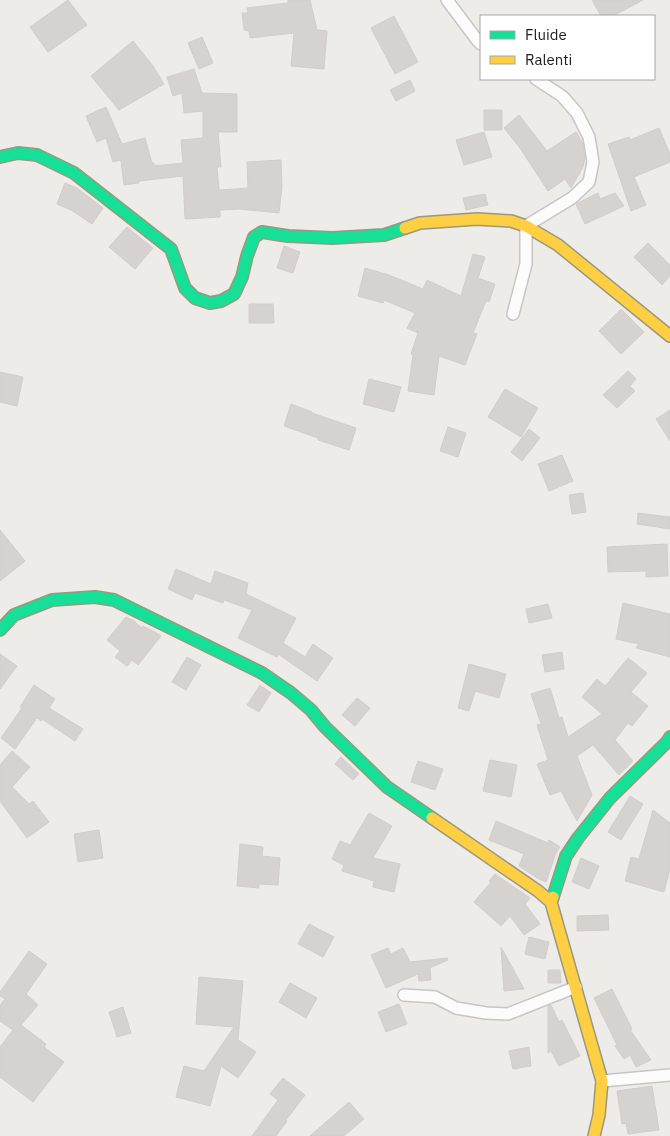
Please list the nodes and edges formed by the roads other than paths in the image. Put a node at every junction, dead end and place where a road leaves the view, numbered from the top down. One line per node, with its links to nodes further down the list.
1 (447, 0): 2 (street)
2 (480, 43)
3 (538, 80): 5 (street)
4 (0, 157): 5 (street)
5 (526, 226): 6 (street); 7 (street)
6 (513, 314)
7 (670, 336)
8 (0, 630): 10 (street)
9 (670, 737): 10 (street)
10 (551, 902): 11 (street)
11 (576, 986): 12 (street); 14 (street)
12 (404, 995)
13 (670, 1075): 14 (street)
14 (602, 1081): 15 (street)
15 (594, 1136)

